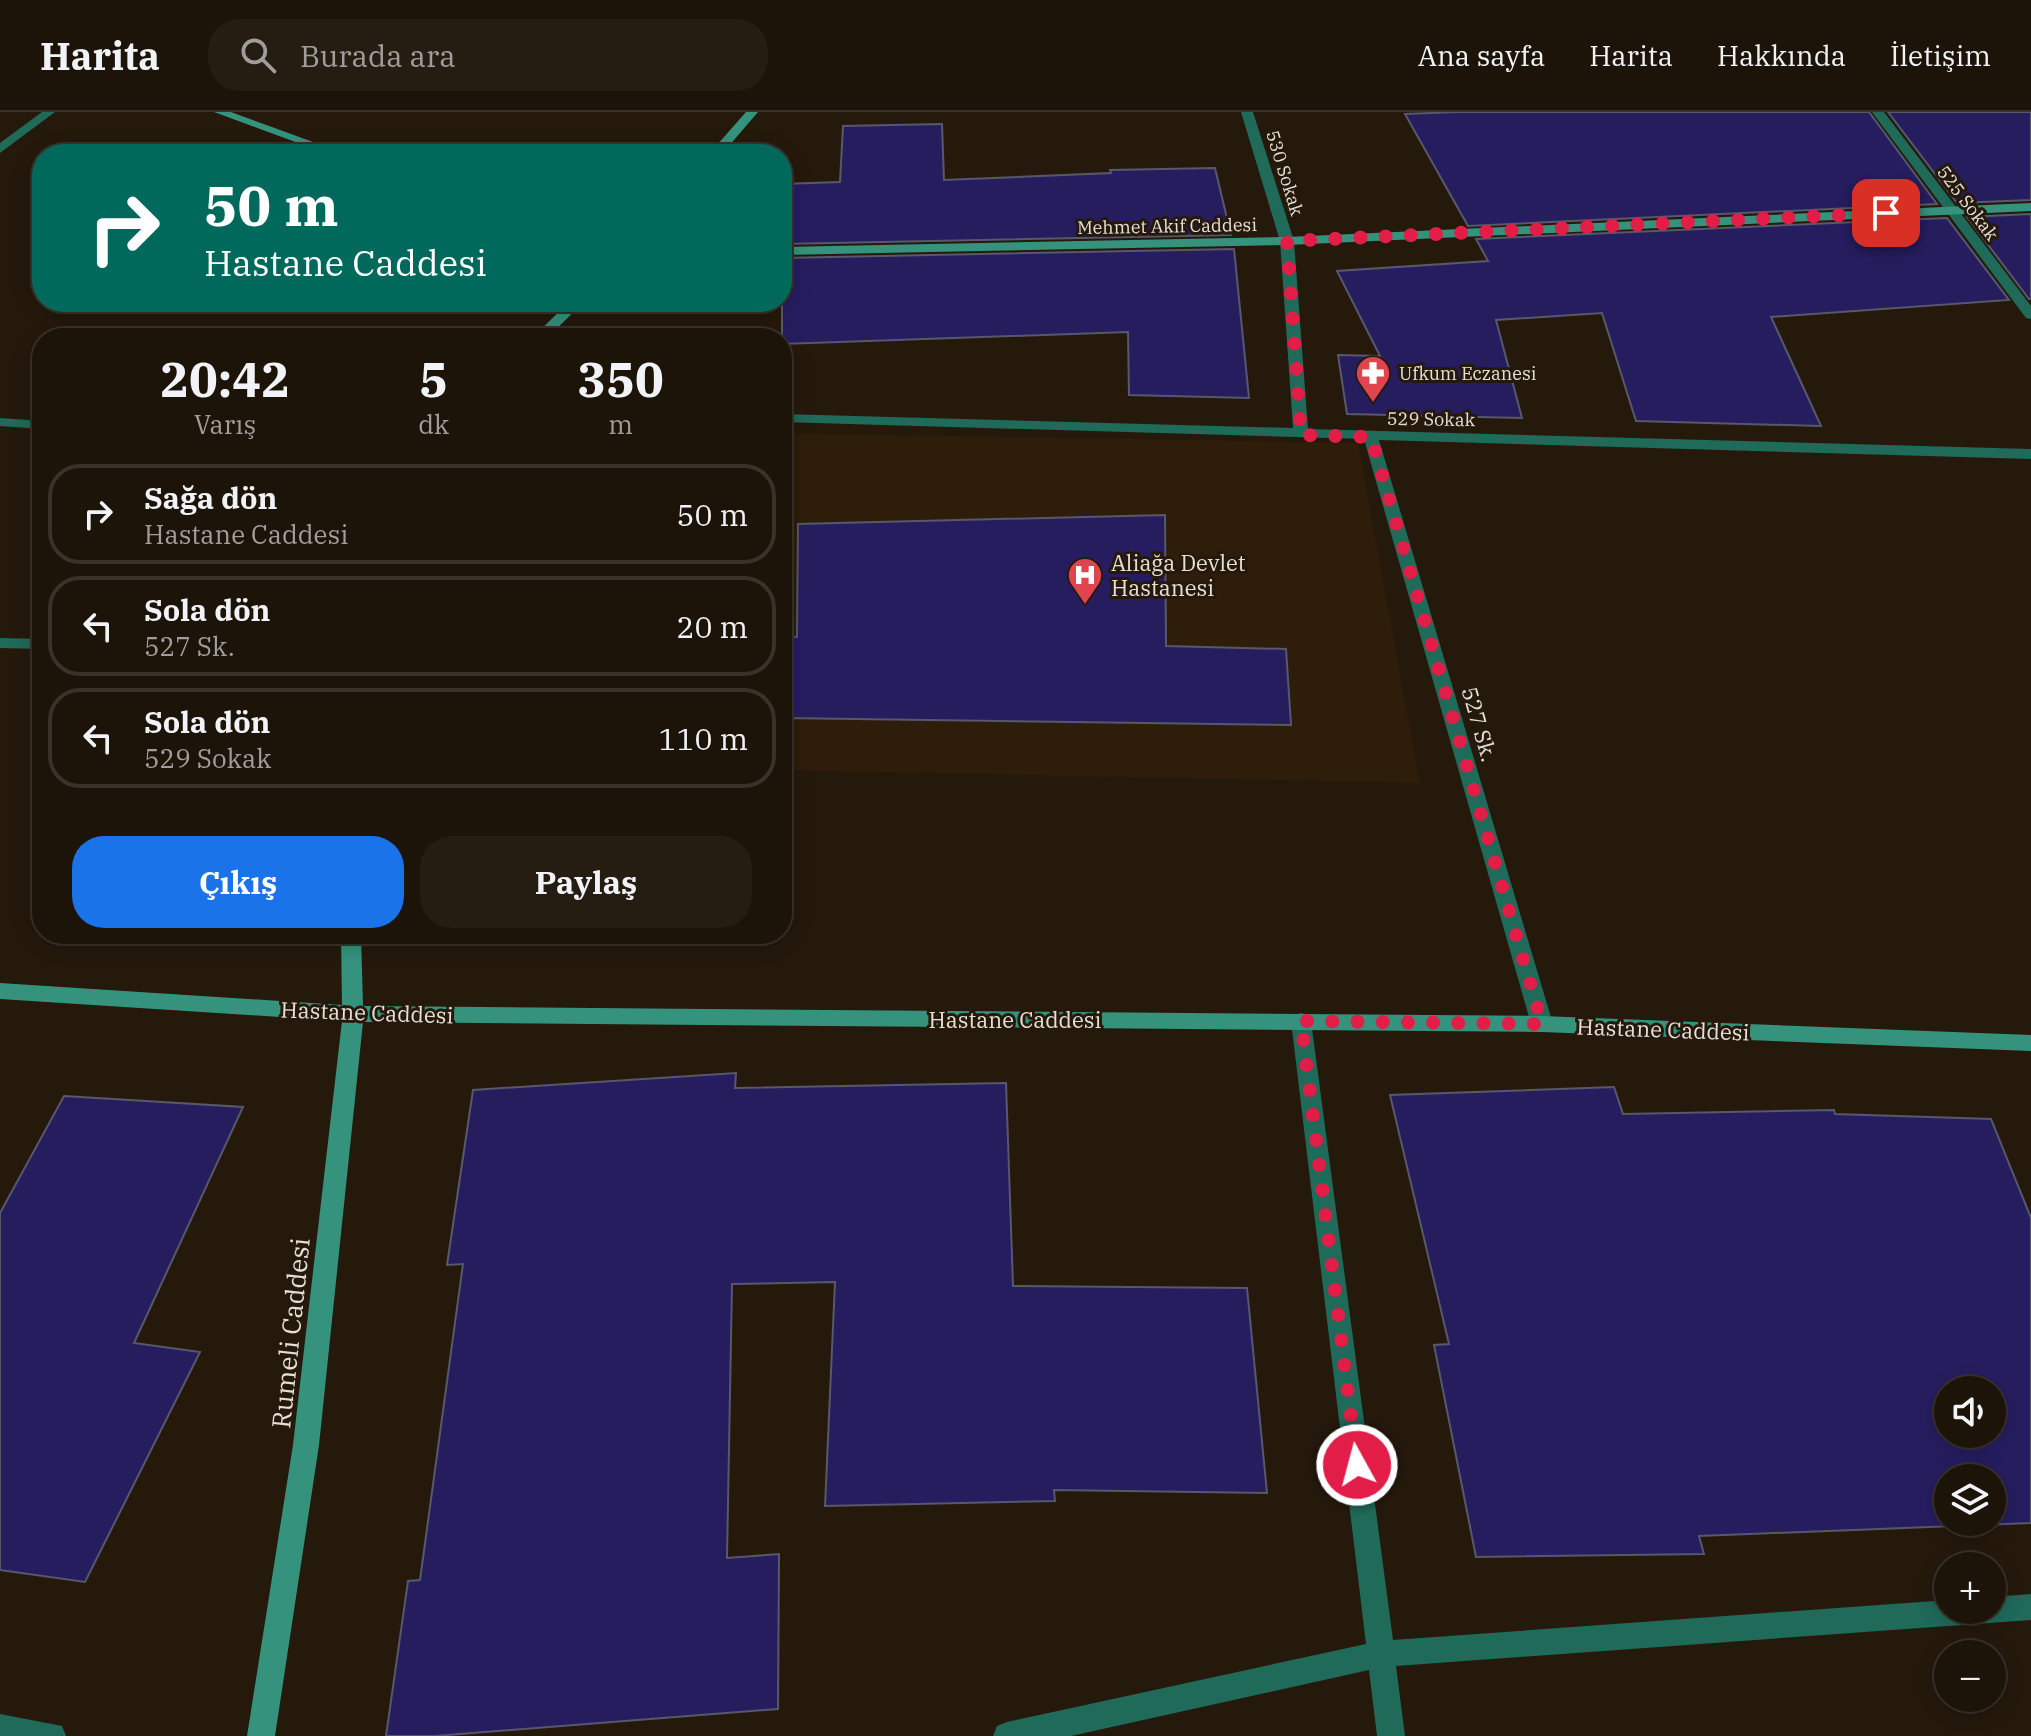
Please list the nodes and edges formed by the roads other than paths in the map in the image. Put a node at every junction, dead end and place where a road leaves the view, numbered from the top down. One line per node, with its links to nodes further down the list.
1 (49, 112): 8 (street)
2 (220, 112): 6 (street)
3 (752, 112): 7 (street)
4 (1247, 112): 11 (street, 530 Sokak)
5 (1878, 112): 10 (street, 525 Sokak)
6 (311, 144)
7 (724, 144)
8 (0, 149)
9 (2031, 207): 10 (street, Mehmet Akif Caddesi)
10 (1950, 210): 11 (street, Mehmet Akif Caddesi); 14 (street, 525 Sokak)
11 (1287, 241): 12 (street, Mehmet Akif Caddesi); 19 (street, 530 Sokak)
12 (792, 251)
13 (566, 312): 15 (street)
14 (2031, 315)
15 (550, 328)
16 (792, 418): 19 (street, 529 Sokak)
17 (0, 422): 18 (street)
18 (32, 424)
19 (1301, 435): 20 (street, 529 Sokak)
20 (1371, 437): 21 (street, 529 Sokak); 28 (street, 527 Sk.)
21 (2031, 454)
22 (0, 643): 23 (street)
23 (32, 644)
24 (351, 944): 26 (street, Rumeli Caddesi)
25 (0, 991): 26 (street, Hastane Caddesi)
26 (353, 1014): 27 (street, Hastane Caddesi); 36 (street, Rumeli Caddesi)
27 (1301, 1021): 28 (street, Hastane Caddesi); 33 (street)
28 (1542, 1024): 29 (street, Hastane Caddesi)
29 (2031, 1043)
30 (2031, 1607): 31 (street)
31 (2006, 1609)
32 (1934, 1614): 33 (street)
33 (1381, 1654): 37 (street); 38 (street)
34 (0, 1728): 35 (street)
35 (52, 1736)
36 (261, 1736)
37 (1007, 1736)
38 (1391, 1736)

